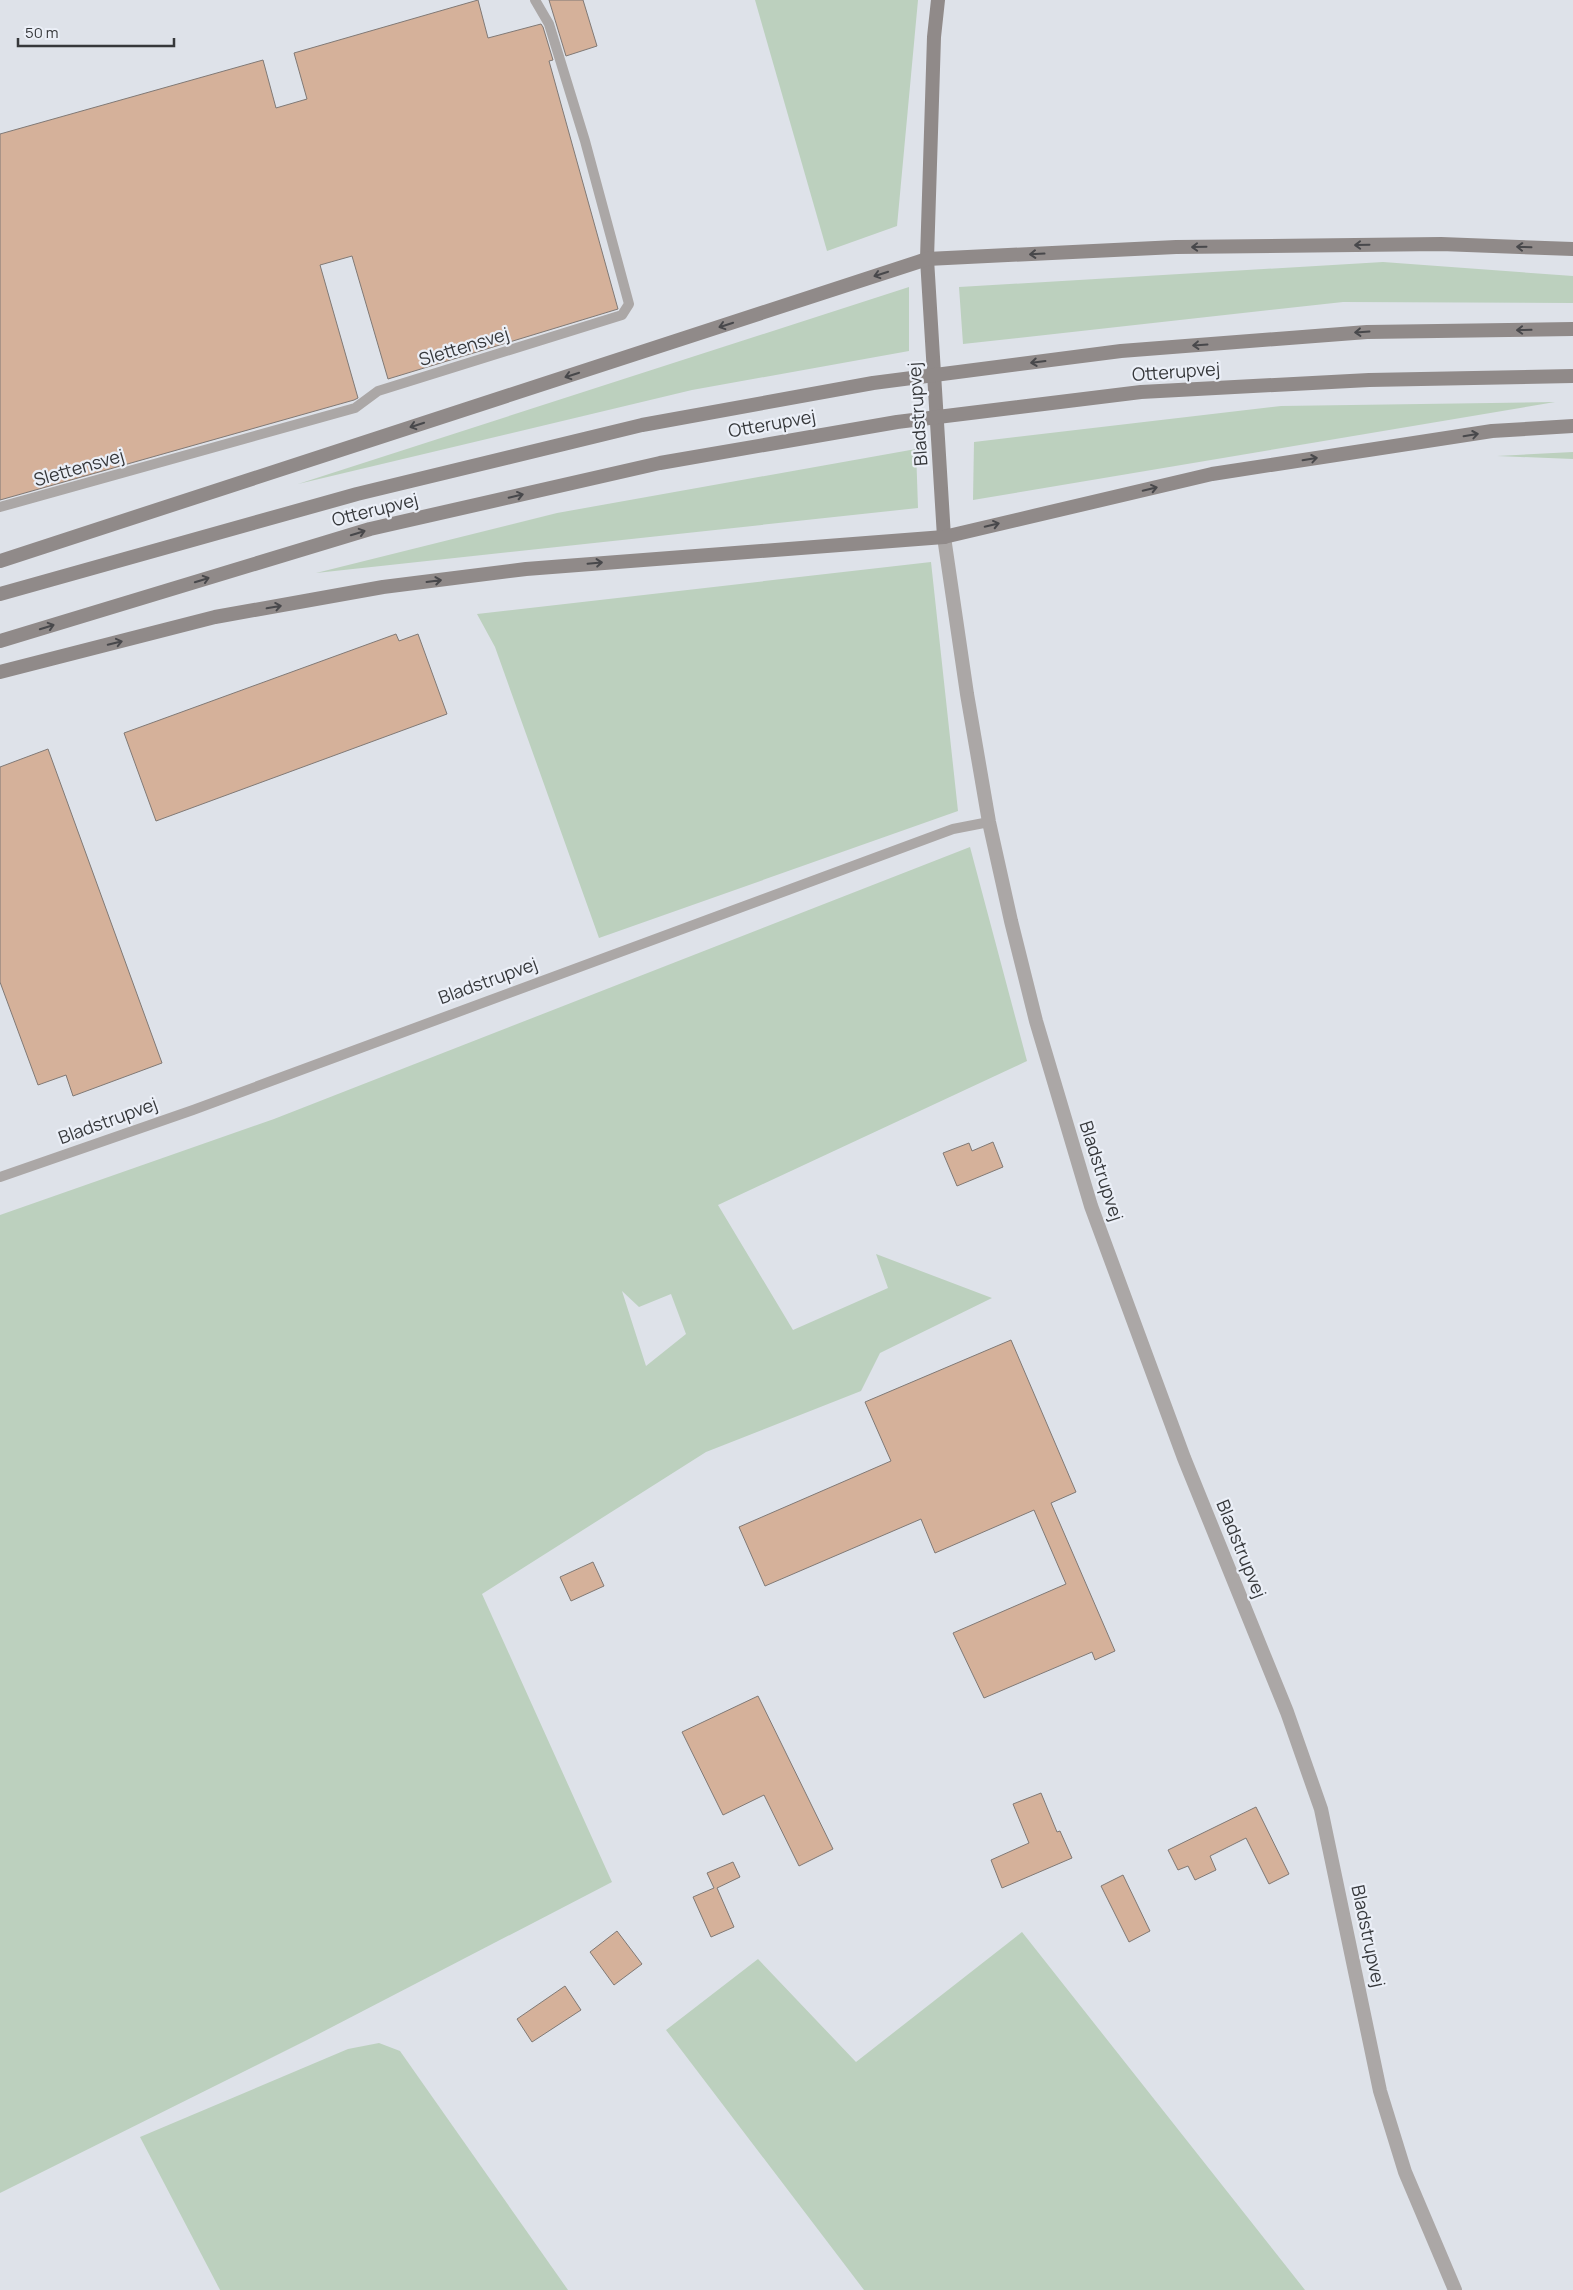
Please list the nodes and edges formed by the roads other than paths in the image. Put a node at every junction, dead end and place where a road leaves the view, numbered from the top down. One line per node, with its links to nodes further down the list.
1 (536, 0): 8 (lane, Slettensvej)
2 (938, 0): 4 (main road, Bladstrupvej)
3 (1573, 249): 4 (main road, one-way to 4)
4 (927, 259): 9 (main road, Bladstrupvej); 10 (main road, one-way to 10)
5 (1573, 329): 11 (main road, Otterupvej, one-way to 11)
6 (1573, 376): 12 (main road, Otterupvej, one-way to 6)
7 (1573, 426): 9 (main road, one-way to 7)
8 (0, 507)
9 (944, 537): 13 (main road, one-way to 9); 14 (street, Bladstrupvej)
10 (0, 561)
11 (0, 594)
12 (0, 641)
13 (0, 672)
14 (989, 822): 15 (lane, Bladstrupvej); 16 (street, Bladstrupvej)
15 (0, 1177)
16 (1455, 2290)

